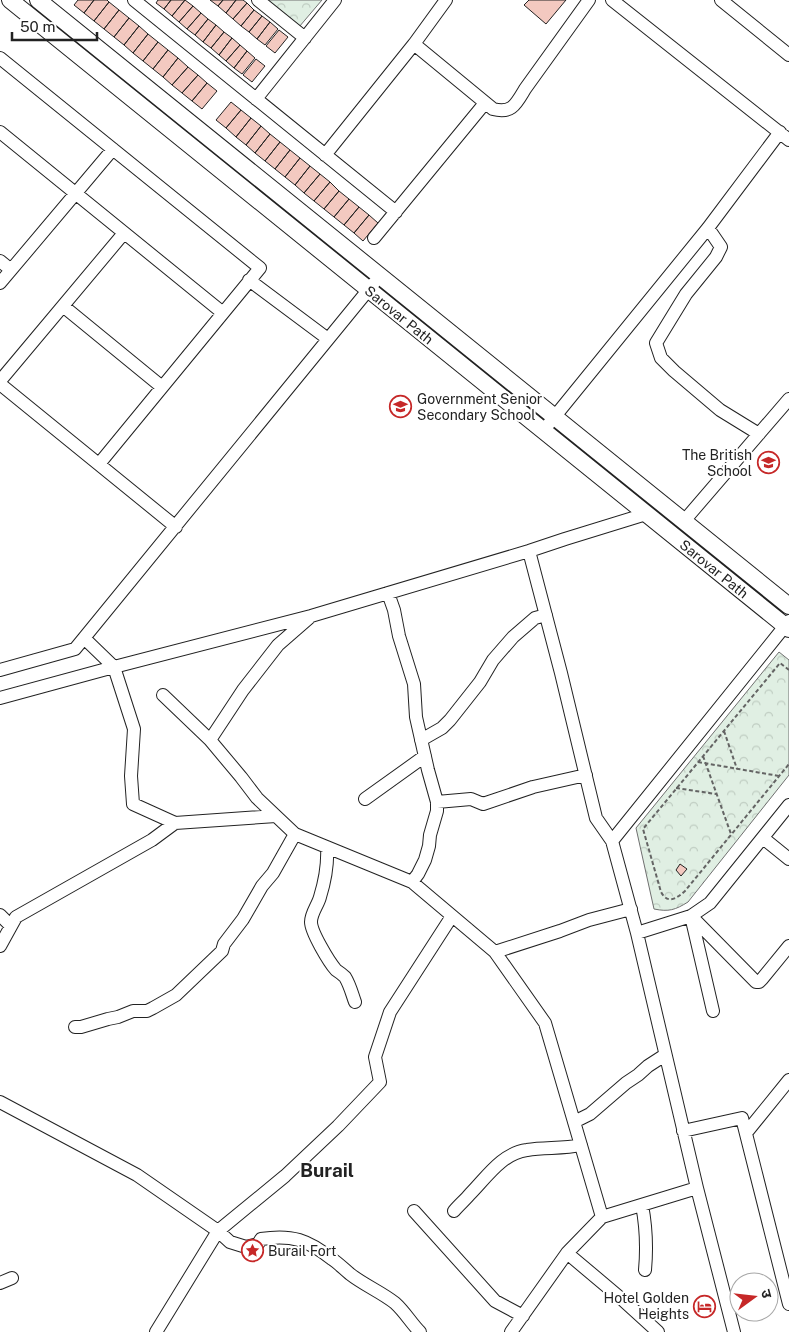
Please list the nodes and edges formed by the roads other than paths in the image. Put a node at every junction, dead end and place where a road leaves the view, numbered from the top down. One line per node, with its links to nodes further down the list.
1 (10, 0): 30 (main road, Sarovar Path)
2 (38, 0): 27 (main road, Sarovar Path)
3 (134, 0): 14 (street)
4 (258, 0): 10 (street)
5 (335, 0): 10 (street)
6 (446, 0): 11 (street)
7 (589, 0): 15 (street)
8 (612, 0): 17 (street)
9 (721, 0): 12 (street)
10 (306, 38): 14 (street)
11 (414, 44): 15 (street); 19 (street)
12 (789, 55)
13 (0, 58): 18 (street)
14 (256, 99): 19 (street)
15 (485, 103): 21 (street)
16 (0, 132): 20 (street)
17 (784, 136): 22 (street)
18 (113, 149): 20 (street); 28 (street)
19 (325, 155): 21 (street)
20 (76, 193): 23 (street); 26 (street)
21 (396, 212): 24 (street)
22 (708, 228): 37 (street); 39 (street)
23 (124, 233): 31 (street); 32 (street)
24 (374, 238)
25 (0, 261): 26 (street)
26 (10, 270): 29 (street)
27 (380, 276): 30 (street); 37 (main road, Sarovar Path)
28 (249, 280): 32 (street); 33 (street)
29 (0, 283)
30 (368, 290): 33 (street); 38 (main road, Sarovar Path)
31 (62, 306): 34 (street); 35 (street)
32 (223, 313): 35 (street)
33 (328, 339): 43 (street)
34 (0, 382): 40 (street)
35 (162, 387): 40 (street)
36 (789, 399): 39 (street)
37 (555, 417): 38 (street); 42 (main road, Sarovar Path)
38 (543, 431): 41 (main road, Sarovar Path)
39 (759, 434): 42 (street)
40 (98, 464): 43 (street)
41 (646, 514): 44 (street); 49 (main road, Sarovar Path)
42 (684, 521): 46 (main road, Sarovar Path)
43 (176, 526): 50 (street)
44 (529, 552): 45 (street); 47 (street)
45 (388, 594): 48 (street); 56 (street)
46 (789, 606)
47 (546, 615): 56 (street); 58 (street)
48 (311, 616): 51 (street); 55 (street)
49 (788, 626): 66 (street)
50 (84, 638): 51 (street); 52 (street)
51 (114, 667): 54 (street); 63 (street)
52 (0, 670)
53 (163, 695): 55 (street)
54 (0, 698)
55 (210, 740): 62 (street)
56 (421, 740): 57 (street)
57 (425, 756): 59 (street); 60 (street)
58 (586, 775): 60 (street); 66 (street)
59 (365, 798)
60 (437, 802): 69 (street)
61 (789, 805): 65 (street)
62 (276, 816): 63 (street); 64 (street)
63 (175, 823): 74 (street)
64 (295, 834): 67 (street); 81 (street)
65 (763, 838): 68 (street); 73 (street)
66 (612, 841): 70 (street)
67 (327, 847): 69 (street); 79 (street)
68 (789, 859)
69 (412, 882): 72 (street)
70 (631, 909): 75 (street); 77 (street)
71 (0, 915): 74 (street)
72 (452, 916): 77 (street); 94 (street)
73 (691, 916): 75 (street); 78 (street); 80 (street)
74 (10, 926): 76 (street)
75 (638, 932): 82 (street)
76 (0, 946)
77 (495, 952): 85 (street)
78 (786, 954)
79 (355, 1002)
80 (713, 1011)
81 (75, 1027)
82 (665, 1056): 85 (street); 86 (street)
83 (789, 1080): 87 (street)
84 (0, 1102): 94 (street)
85 (574, 1122): 88 (street)
86 (683, 1131): 87 (street); 89 (street)
87 (746, 1133): 99 (street)
88 (581, 1145): 92 (street); 93 (street)
89 (696, 1188): 90 (street); 105 (street)
90 (642, 1205): 93 (street); 96 (street)
91 (414, 1211): 100 (street)
92 (454, 1211)
93 (602, 1217): 95 (street)
94 (218, 1231): 101 (street); 102 (street)
95 (567, 1254): 100 (street); 104 (street)
96 (646, 1270)
97 (12, 1278): 98 (street)
98 (0, 1283)
99 (789, 1304)
100 (523, 1316): 103 (street)
101 (156, 1332)
102 (420, 1332)
103 (511, 1332)
104 (658, 1332)
105 (734, 1332)

